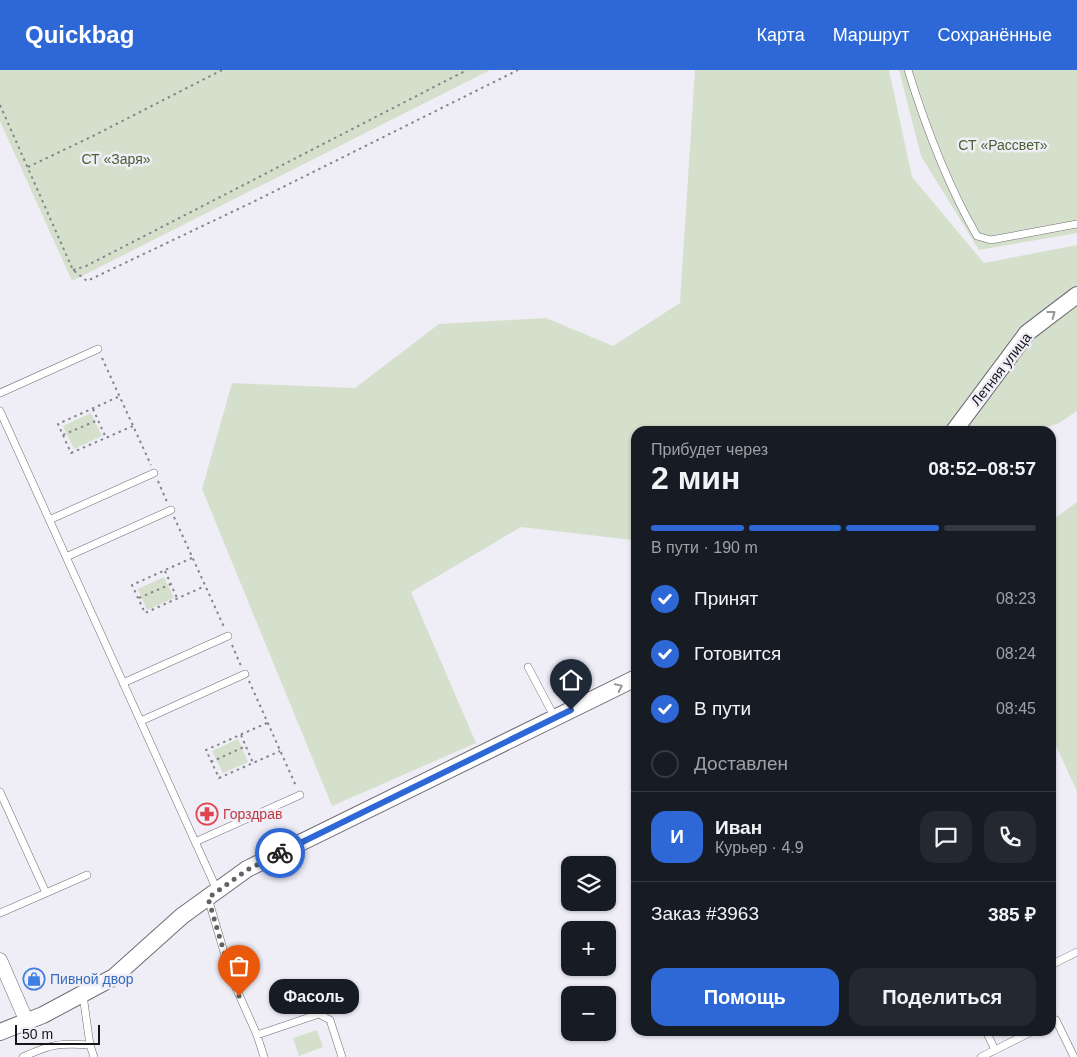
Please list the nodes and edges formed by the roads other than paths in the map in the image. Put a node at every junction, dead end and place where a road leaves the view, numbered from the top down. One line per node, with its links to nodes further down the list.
1 (908, 70): 2 (lane)
2 (1077, 224)
3 (1077, 295): 7 (street, Летняя улица, one-way to 3)
4 (98, 349): 5 (lane)
5 (0, 394)
6 (0, 411): 10 (lane)
7 (958, 426)
8 (154, 473): 10 (lane)
9 (171, 510): 11 (lane)
10 (50, 520): 11 (lane)
11 (66, 557): 16 (lane)
12 (228, 636): 16 (lane)
13 (528, 667): 17 (lane)
14 (245, 674): 18 (lane)
15 (631, 680): 17 (street, one-way to 15)
16 (123, 683): 18 (lane)
17 (555, 718): 24 (street)
18 (140, 722): 21 (lane)
19 (0, 792): 23 (lane)
20 (300, 795): 21 (lane)
21 (195, 842): 24 (lane)
22 (87, 875): 23 (lane)
23 (46, 893): 25 (lane)
24 (213, 894): 29 (street); 33 (lane)
25 (0, 913)
26 (1077, 952): 28 (lane)
27 (0, 960): 31 (street)
28 (1056, 962)
29 (83, 994): 31 (street); 36 (lane)
30 (1056, 1020): 43 (lane)
31 (27, 1022): 32 (street)
32 (0, 1032)
33 (257, 1035): 40 (lane); 41 (lane)
34 (988, 1036): 37 (lane)
35 (1023, 1036): 37 (lane)
36 (90, 1045): 38 (lane); 39 (lane)
37 (995, 1050): 42 (lane)
38 (23, 1057)
39 (94, 1057)
40 (264, 1057)
41 (342, 1057)
42 (980, 1057)
43 (1074, 1057)

